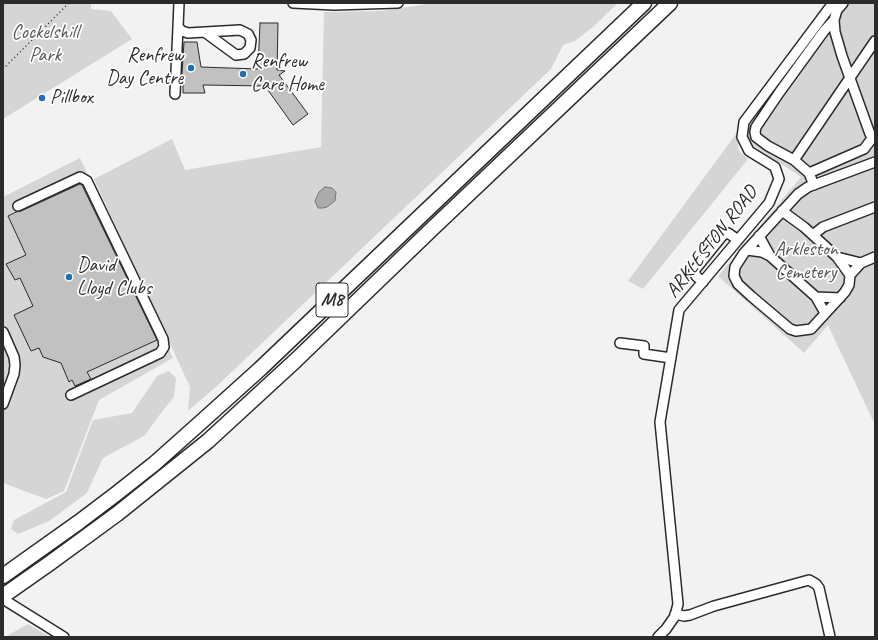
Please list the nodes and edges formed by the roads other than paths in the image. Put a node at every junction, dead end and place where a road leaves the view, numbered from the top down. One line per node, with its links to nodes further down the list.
1 (179, 3): 10 (street)
2 (293, 3): 8 (street)
3 (398, 3): 8 (street)
4 (644, 3): 43 (highway, M8)
5 (670, 3): 44 (highway, M8)
6 (833, 3): 27 (street, ARKLESTON ROAD)
7 (843, 3): 9 (street)
8 (334, 4)
9 (834, 20): 13 (street); 18 (street)
10 (178, 27): 11 (street); 16 (street)
11 (206, 32)
12 (875, 41): 14 (street)
13 (842, 56): 14 (street); 15 (street)
14 (858, 65): 15 (street)
15 (850, 77): 17 (street); 18 (street)
16 (175, 94)
17 (874, 137): 20 (street)
18 (794, 160): 20 (street)
19 (875, 162): 21 (street)
20 (809, 173): 21 (street)
21 (814, 185): 24 (street)
22 (18, 206): 41 (street)
23 (875, 207): 25 (street)
24 (782, 211): 25 (street); 26 (street)
25 (813, 235): 30 (street)
26 (759, 236): 28 (street); 29 (street)
27 (738, 240): 34 (street, ARKLESTON ROAD); 34 (street)
28 (747, 250): 29 (street); 37 (street)
29 (770, 256): 35 (street)
30 (837, 257): 32 (street); 33 (street)
31 (875, 257): 32 (street)
32 (860, 263): 33 (street)
33 (850, 275): 36 (street)
34 (703, 282): 40 (street, ARKLESTON ROAD)
35 (816, 297): 36 (street); 37 (street)
36 (840, 298): 37 (street)
37 (825, 313)
38 (3, 332): 42 (street)
39 (620, 343): 40 (street)
40 (671, 358): 46 (street, ARKLESTON ROAD)
41 (71, 395)
42 (3, 404)
43 (3, 576)
44 (3, 596)
45 (3, 599): 47 (street)
46 (675, 614): 48 (street, ARKLESTON ROAD); 49 (street)
47 (64, 637)
48 (658, 637)
49 (830, 637)

